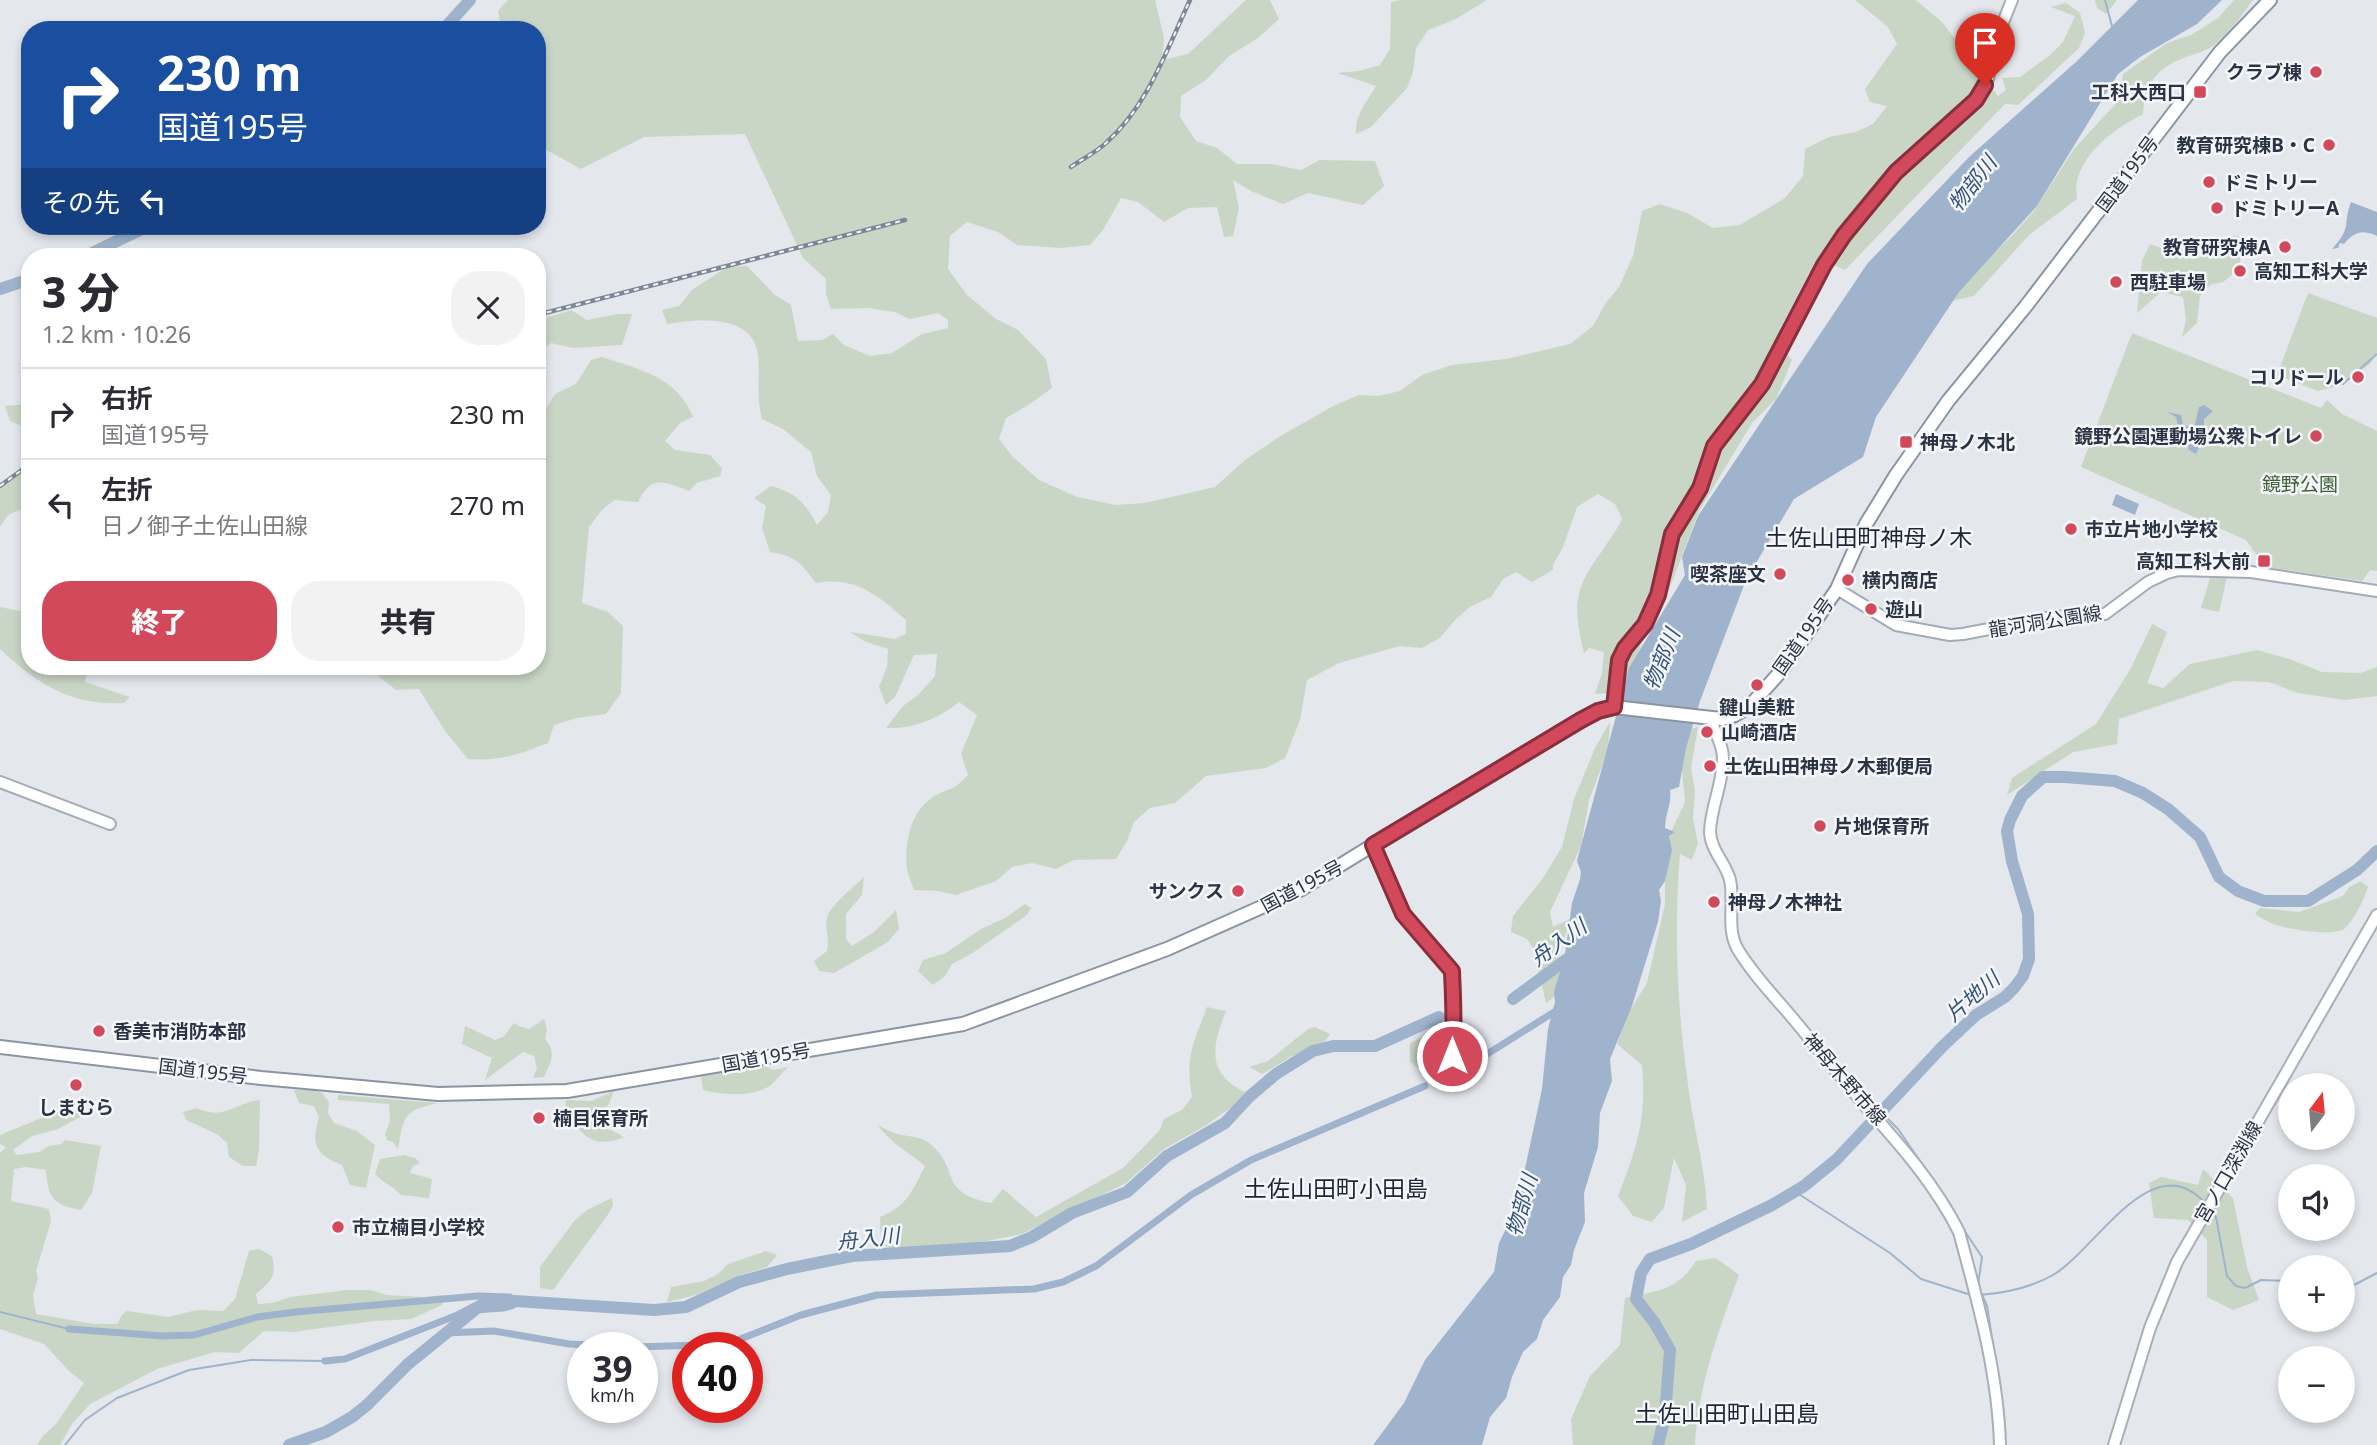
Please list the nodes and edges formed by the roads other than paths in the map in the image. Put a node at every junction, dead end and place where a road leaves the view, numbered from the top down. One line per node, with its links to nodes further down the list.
1 (2012, 0): 5 (main road)
2 (2270, 0): 3 (highway, 国道195号)
3 (1837, 589): 4 (main road, 龍河洞公園線); 6 (highway, 国道195号)
4 (2377, 591)
5 (1618, 707): 6 (highway, 国道195号); 9 (highway, 国道195号)
6 (1708, 717): 13 (main road, 神母木野市線)
7 (0, 782): 8 (main road)
8 (110, 824)
9 (1373, 845): 11 (highway, 国道195号); 12 (street)
10 (2377, 915): 14 (main road, 宮ノ口深渕線)
11 (0, 1047)
12 (1449, 1062)
13 (2000, 1445)
14 (2114, 1445)

